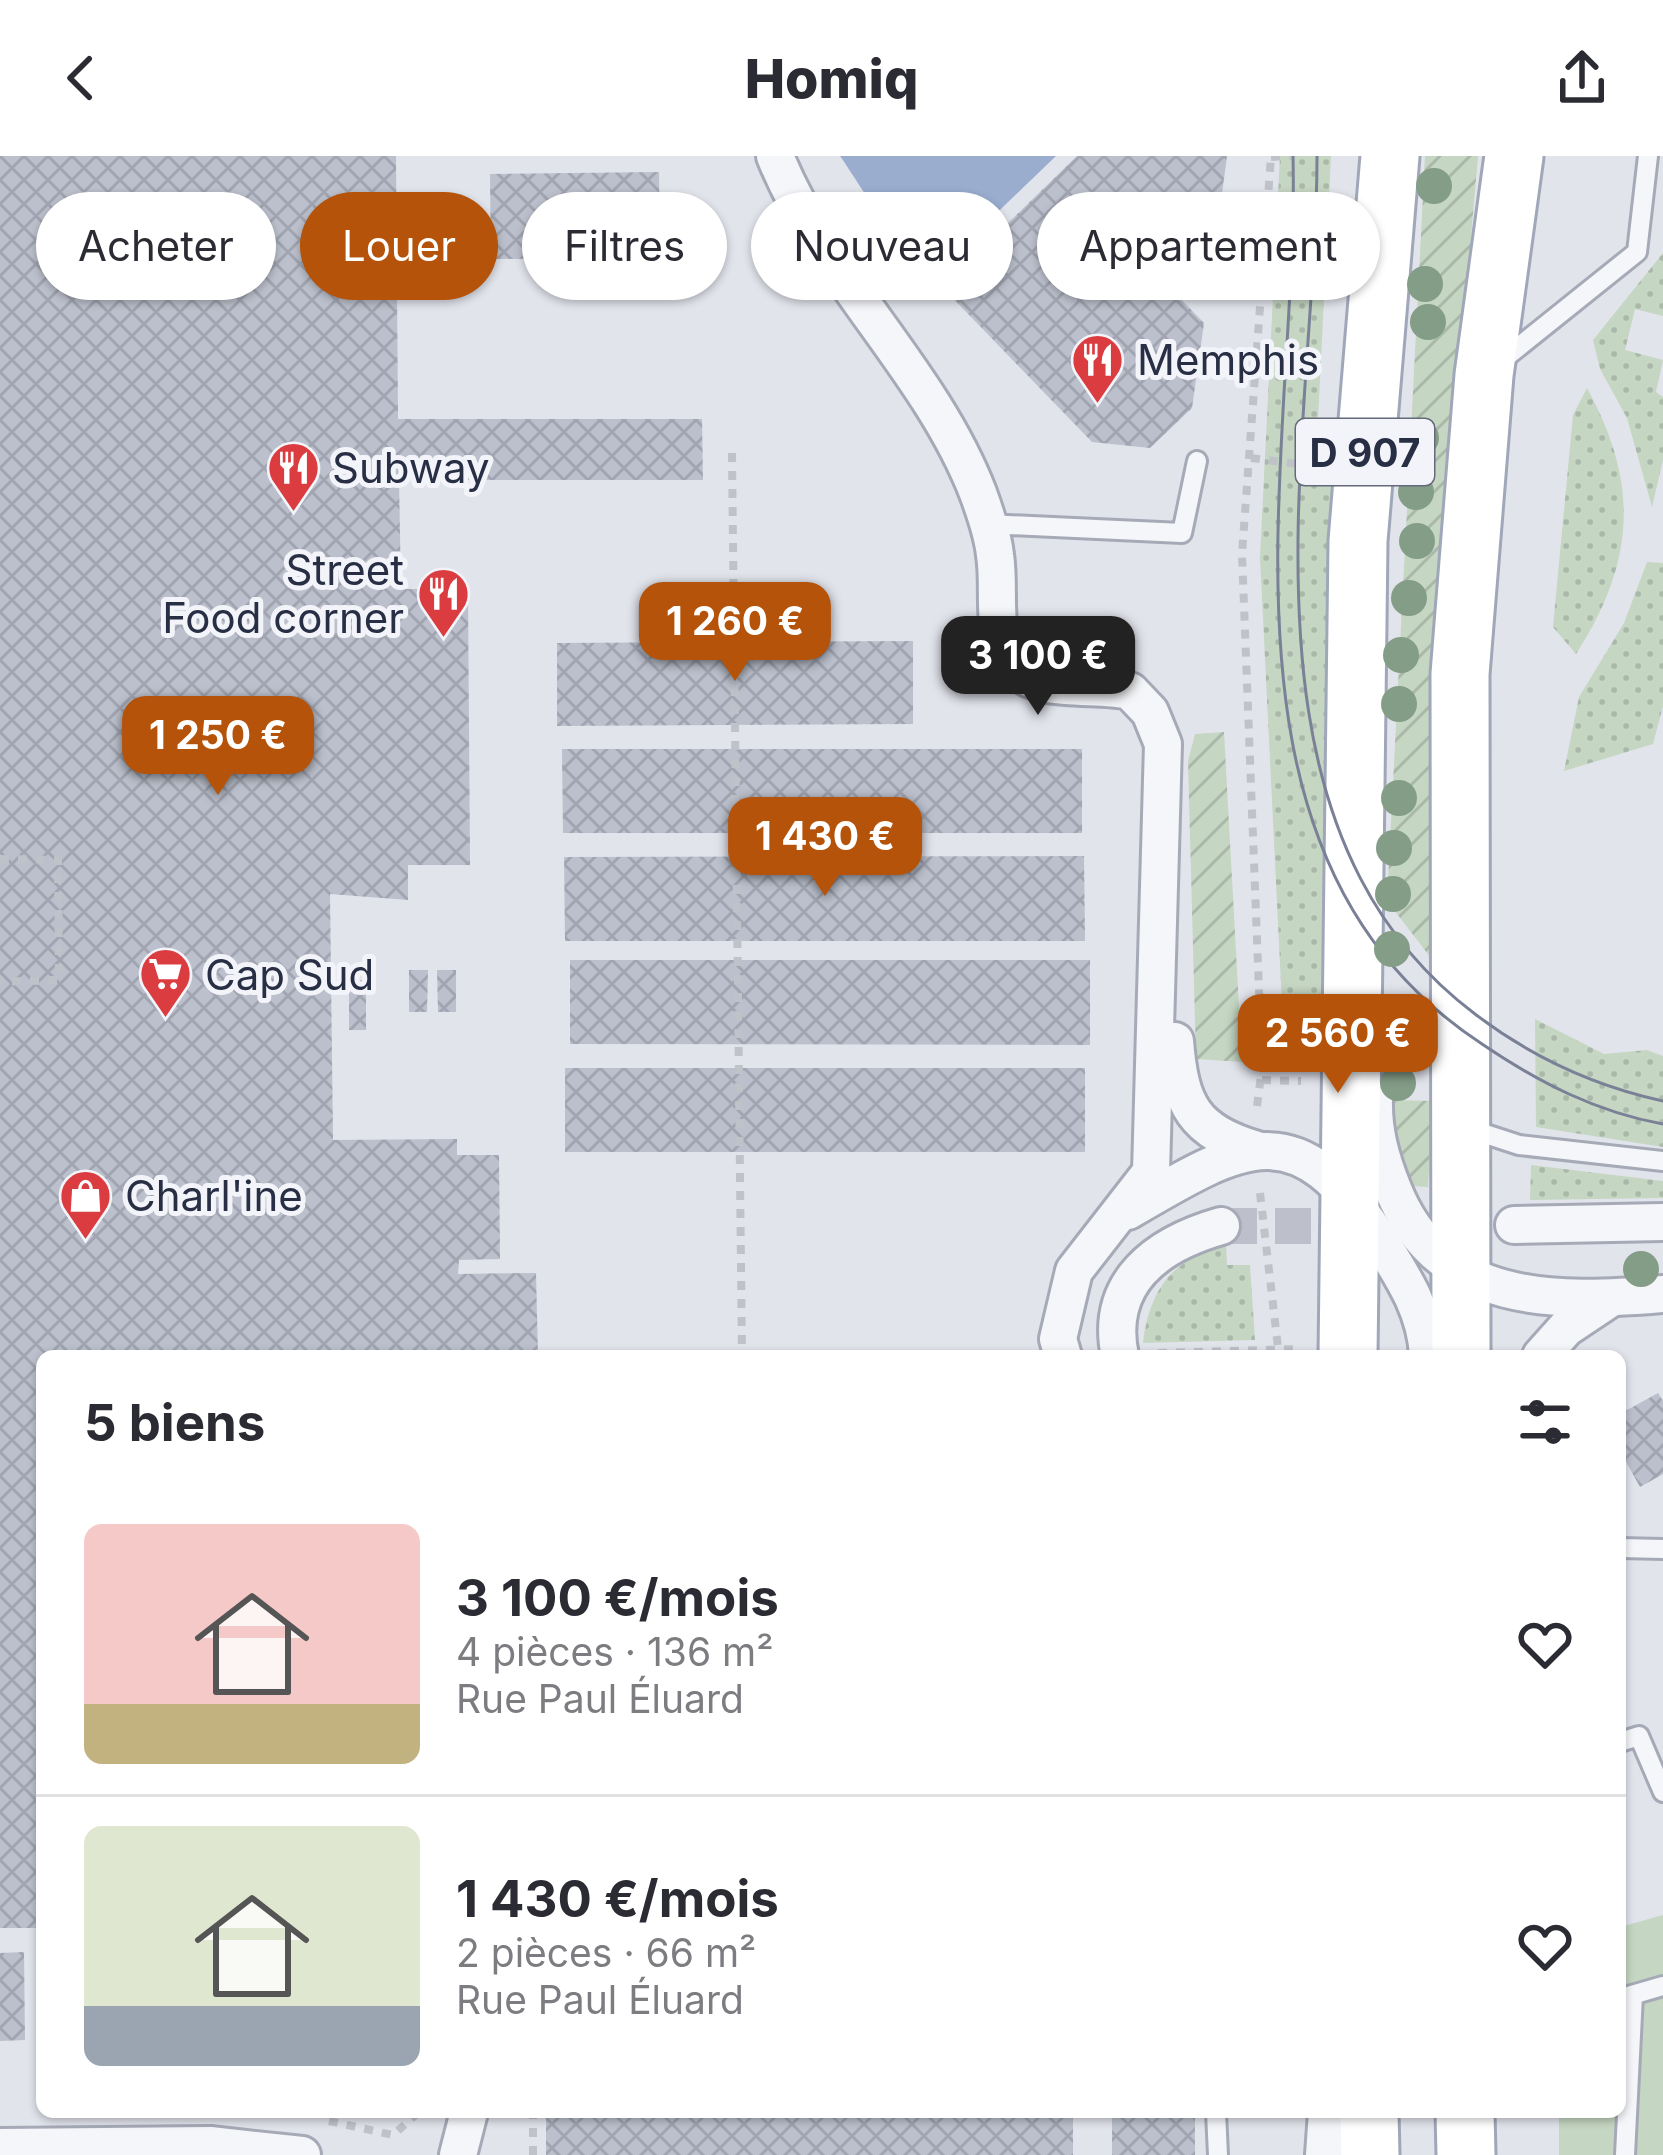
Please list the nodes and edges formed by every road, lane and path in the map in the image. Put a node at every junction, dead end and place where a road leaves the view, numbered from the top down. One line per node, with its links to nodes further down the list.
1 (775, 156): 10 (street)
2 (1292, 156): 6 (path)
3 (1390, 156): 11 (main road, D 907)
4 (1514, 156): 7 (main road, D 907)
5 (1648, 156): 7 (lane)
6 (1270, 157): 15 (path)
7 (1484, 375): 17 (main road, D 907)
8 (732, 453): 29 (path)
9 (1197, 461): 10 (lane)
10 (987, 524): 13 (street)
11 (1358, 748): 21 (main road, D 907); 26 (street)
12 (0, 859): 14 (path)
13 (1159, 952): 18 (street); 22 (street)
14 (0, 982)
15 (1262, 1080): 16 (path); 18 (path)
16 (1320, 1081)
17 (1458, 1125): 19 (lane); 26 (main road, D 907)
18 (1256, 1132): 21 (street); 22 (street)
19 (1663, 1161)
20 (1259, 1190): 32 (path)
21 (1347, 1190): 33 (main road, D 907); 34 (street)
22 (1124, 1214): 30 (street)
23 (1663, 1222): 24 (street)
24 (1514, 1225)
25 (1221, 1226): 31 (street)
26 (1460, 1274): 28 (street); 35 (main road, D 907)
27 (1663, 1294): 28 (street)
28 (1611, 1298): 36 (street)
29 (742, 1350)
30 (1061, 1350)
31 (1132, 1350)
32 (1279, 1350)
33 (1348, 1350)
34 (1428, 1350)
35 (1461, 1350)
36 (1546, 1350)
37 (1626, 1548): 38 (lane)
38 (1663, 1550)
39 (1626, 1740): 40 (lane)
40 (1663, 1792)
41 (1663, 1986): 42 (lane)
42 (1626, 1997)
43 (315, 2118): 44 (path)
44 (412, 2118)
45 (467, 2118): 54 (street)
46 (533, 2118): 55 (path)
47 (1216, 2118): 56 (lane)
48 (1327, 2118): 57 (street)
49 (1370, 2118): 58 (main road)
50 (1466, 2118): 59 (main road)
51 (1625, 2118): 60 (lane)
52 (0, 2147): 53 (street)
53 (302, 2155)
54 (458, 2155)
55 (533, 2155)
56 (1218, 2155)
57 (1324, 2155)
58 (1370, 2155)
59 (1466, 2155)
60 (1625, 2155)

